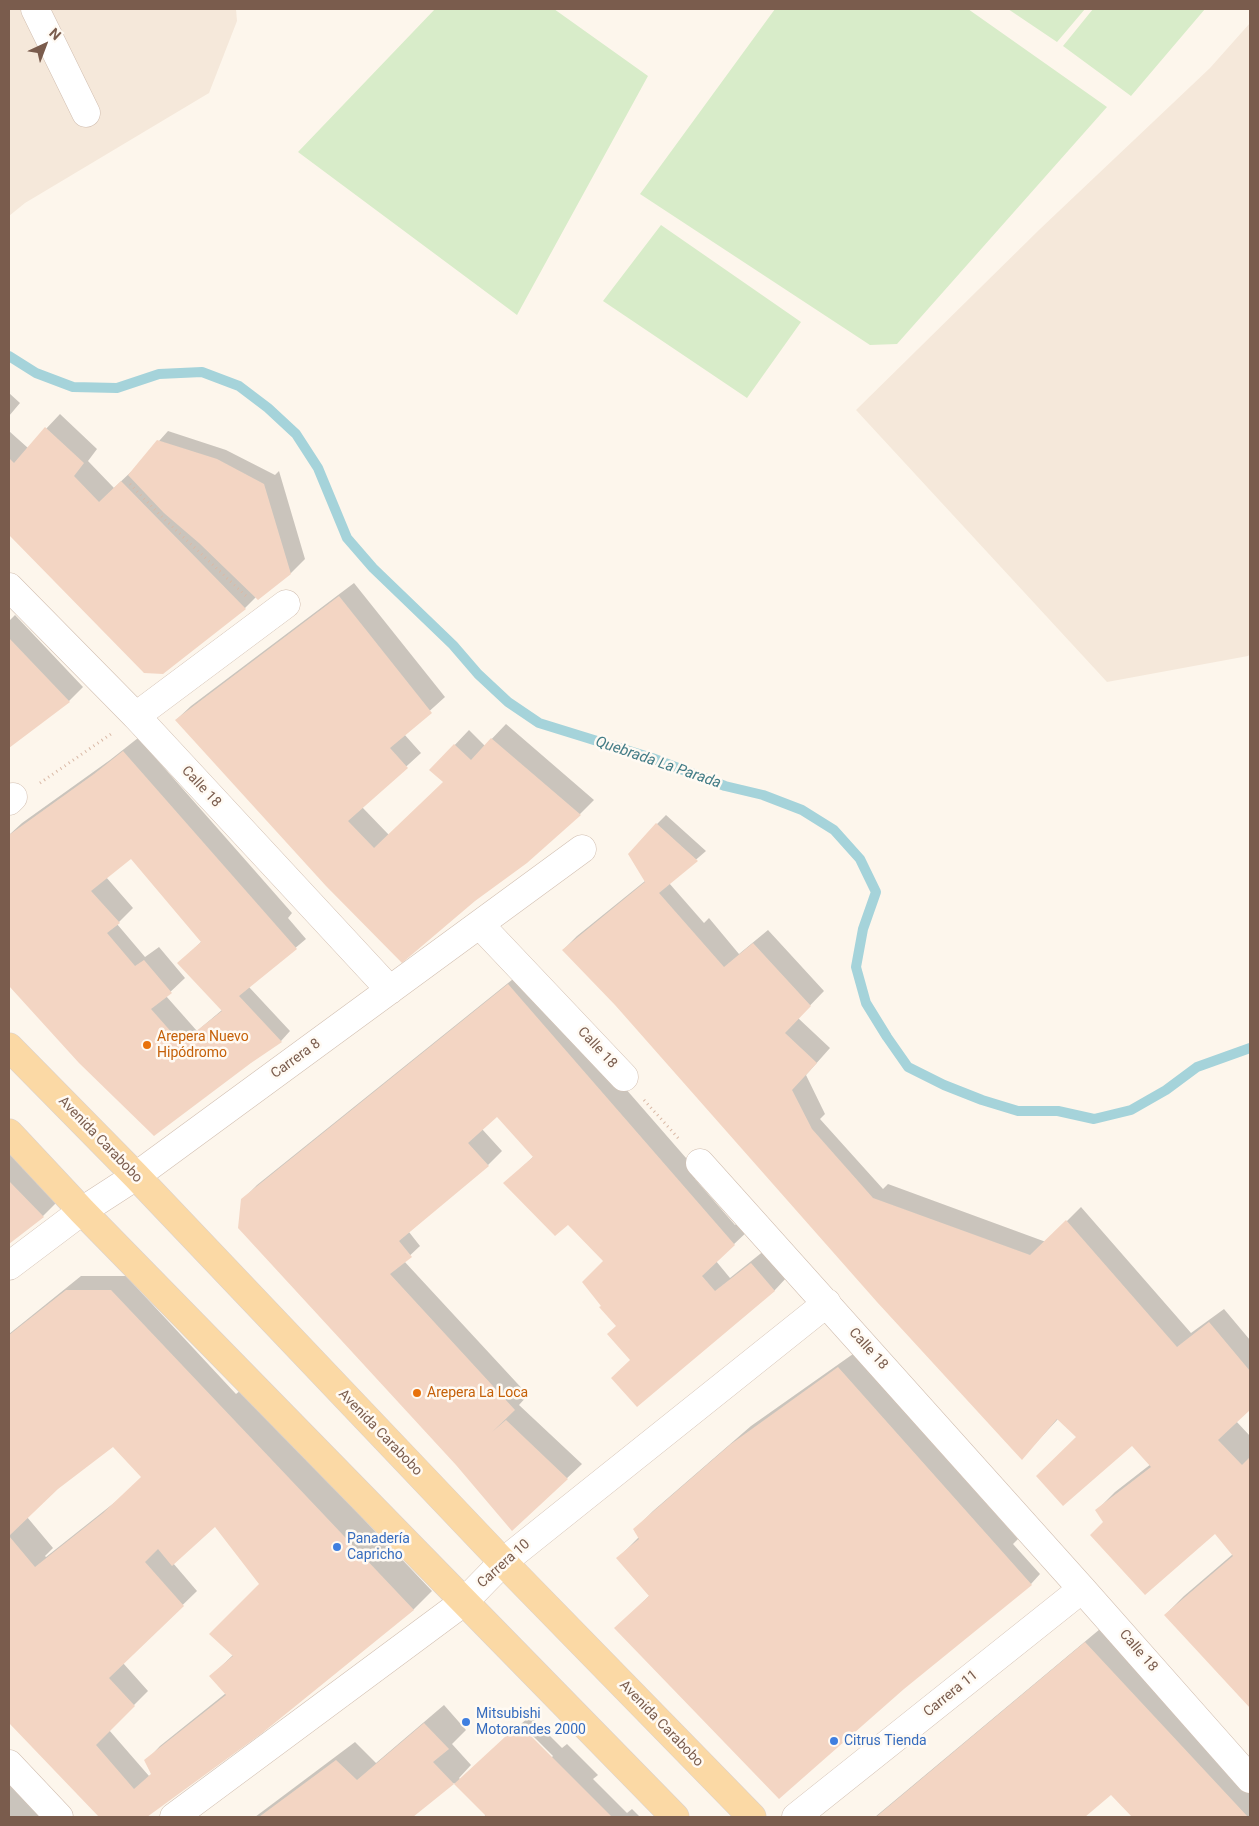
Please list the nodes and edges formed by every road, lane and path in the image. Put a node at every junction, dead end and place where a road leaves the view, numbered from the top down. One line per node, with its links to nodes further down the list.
1 (35, 9): 2 (street)
2 (86, 112)
3 (130, 484): 6 (path)
4 (9, 587): 7 (street, Calle 18)
5 (286, 604): 6 (street)
6 (264, 620): 7 (street)
7 (136, 716): 8 (path); 11 (street, Calle 18)
8 (11, 799)
9 (582, 848): 10 (street, Carrera 8)
10 (480, 925): 11 (street, Carrera 8); 13 (street, Calle 18)
11 (390, 990): 16 (street, Carrera 8)
12 (9, 1047): 16 (main road, Avenida Carabobo)
13 (624, 1077): 15 (path, Calle 18)
14 (9, 1133): 17 (main road)
15 (700, 1163): 19 (street, Calle 18)
16 (136, 1176): 17 (street, Carrera 8); 20 (main road, Avenida Carabobo)
17 (82, 1211): 18 (street, Carrera 8); 22 (main road)
18 (9, 1266)
19 (827, 1303): 20 (street, Carrera 10); 21 (street, Calle 18)
20 (503, 1562): 22 (street, Carrera 10); 28 (main road, Avenida Carabobo)
21 (1082, 1589): 24 (street, Calle 18); 29 (street, Carrera 11)
22 (464, 1600): 26 (street, Carrera 10); 27 (main road)
23 (9, 1764): 25 (street)
24 (1250, 1779)
25 (60, 1817)
26 (174, 1817)
27 (675, 1817)
28 (752, 1817)
29 (796, 1817)

